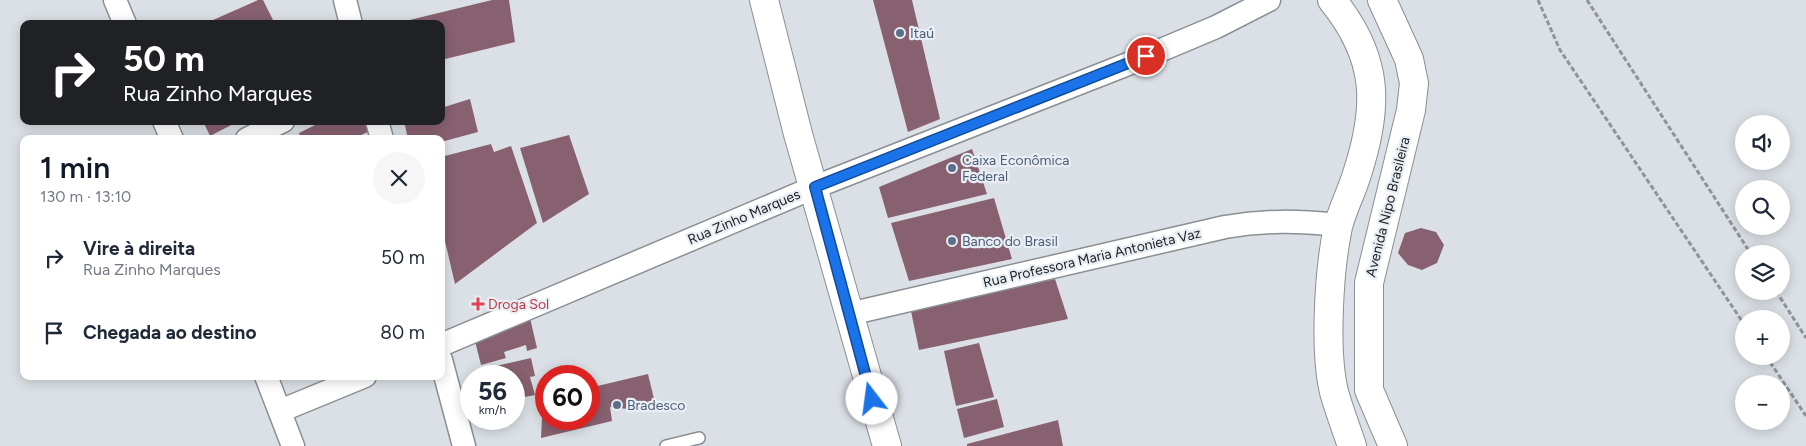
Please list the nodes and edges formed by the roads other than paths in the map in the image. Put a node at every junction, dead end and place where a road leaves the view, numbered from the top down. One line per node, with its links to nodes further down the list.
1 (115, 0): 7 (street)
2 (345, 0): 8 (street)
3 (764, 0): 11 (street)
4 (1269, 0): 11 (street, Rua Zinho Marques)
5 (1332, 0): 12 (street)
6 (1382, 0): 25 (street, Avenida Nipo Brasileira)
7 (123, 20)
8 (350, 20)
9 (275, 125): 10 (street)
10 (255, 135)
11 (815, 187): 13 (street); 14 (street, Rua Zinho Marques)
12 (1338, 225): 13 (street, Rua Professora Maria Antonieta Vaz); 24 (street)
13 (849, 314): 23 (street)
14 (445, 343)
15 (445, 375): 21 (street)
16 (268, 380): 18 (street)
17 (355, 380): 18 (street)
18 (280, 411): 20 (street)
19 (699, 438): 22 (lane)
20 (293, 446)
21 (464, 446)
22 (666, 446)
23 (887, 446)
24 (1352, 446)
25 (1393, 446)

